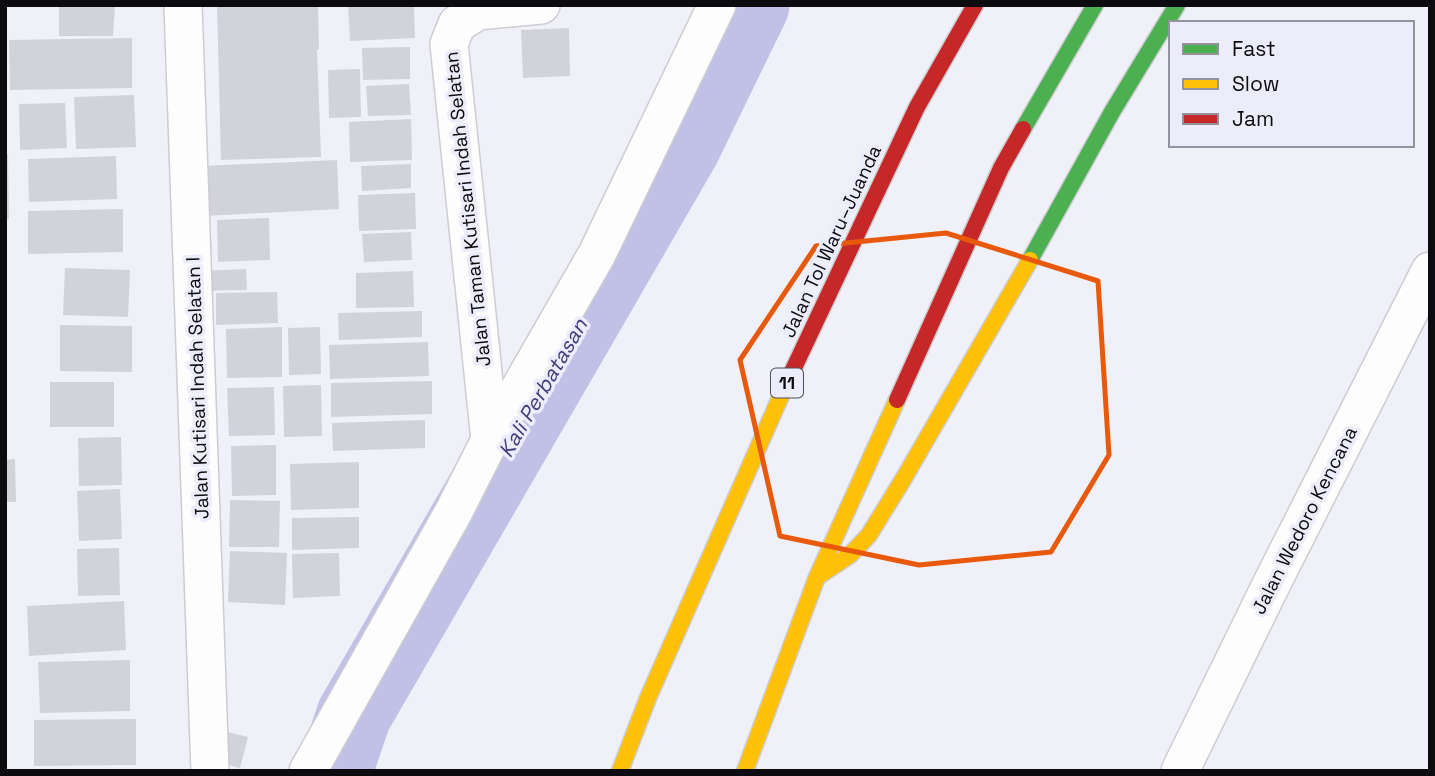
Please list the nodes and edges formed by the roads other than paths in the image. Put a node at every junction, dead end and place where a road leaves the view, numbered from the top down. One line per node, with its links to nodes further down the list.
1 (183, 5): 12 (street, Jalan Kutisari Indah Selatan I)
2 (541, 5): 10 (street, Jalan Taman Kutisari Indah Selatan)
3 (717, 5): 10 (street)
4 (964, 5): 8 (highway)
5 (975, 5): 8 (highway, Jalan Tol Waru–Juanda / 11)
6 (1095, 5): 11 (highway)
7 (1177, 5): 11 (highway)
8 (917, 107): 14 (highway, Jalan Tol Waru–Juanda / 11)
9 (1430, 271): 16 (street, Jalan Wedoro Kencana)
10 (490, 440): 13 (street)
11 (817, 577): 15 (highway)
12 (209, 771)
13 (308, 771)
14 (620, 771)
15 (745, 771)
16 (1180, 771)

